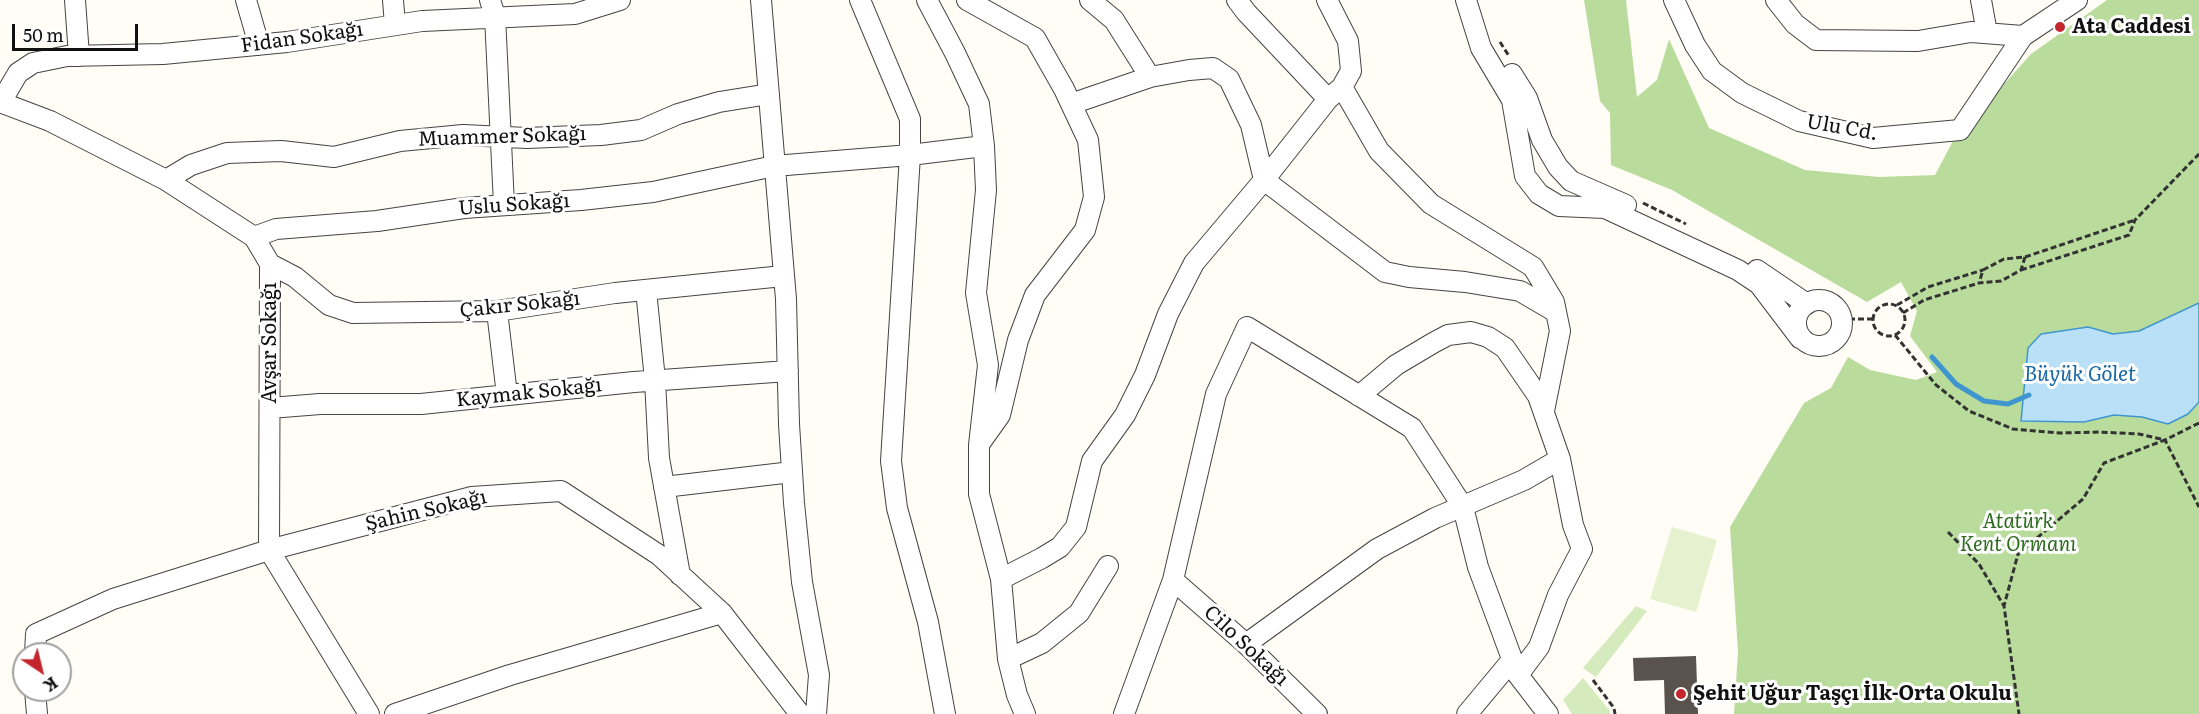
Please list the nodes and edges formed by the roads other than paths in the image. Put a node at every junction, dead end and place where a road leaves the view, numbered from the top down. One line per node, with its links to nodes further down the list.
1 (75, 0): 23 (street)
2 (246, 0): 22 (street)
3 (393, 0): 19 (street)
4 (620, 0): 18 (street, Fidan Sokağı)
5 (761, 0): 26 (street)
6 (860, 0): 31 (street)
7 (927, 0): 30 (street)
8 (967, 0): 28 (street)
9 (1090, 0): 24 (street)
10 (1237, 0): 25 (street)
11 (1327, 0): 25 (street)
12 (1466, 0): 43 (street)
13 (1479, 0): 40 (street)
14 (1674, 0): 21 (street, Ulu Cd.)
15 (1776, 0): 20 (street)
16 (1981, 0): 20 (street)
17 (2077, 0): 21 (street, Ulu Cd.)
18 (493, 8): 19 (street, Fidan Sokağı); 29 (street)
19 (395, 25): 22 (street, Fidan Sokağı)
20 (1987, 33): 21 (street)
21 (2023, 36)
22 (259, 45): 23 (street, Fidan Sokağı)
23 (79, 56): 27 (street, Fidan Sokağı)
24 (1150, 77): 28 (street); 34 (street)
25 (1335, 93): 34 (street); 42 (street)
26 (769, 94): 29 (street, Muammer Sokağı); 32 (street)
27 (0, 102): 33 (street, Avşar Sokağı)
28 (1071, 104): 50 (street)
29 (502, 137): 33 (street, Muammer Sokağı); 35 (street)
30 (984, 146): 31 (street, Uslu Sokağı); 50 (street)
31 (910, 155): 32 (street, Uslu Sokağı); 69 (street)
32 (774, 166): 35 (street, Uslu Sokağı); 38 (street)
33 (166, 180): 36 (street, Avşar Sokağı)
34 (1264, 180): 42 (street); 58 (street)
35 (504, 205): 36 (street, Uslu Sokağı)
36 (254, 237): 37 (street, Avşar Sokağı)
37 (270, 264): 41 (street, Çakır Sokağı); 48 (street, Avşar Sokağı)
38 (783, 276): 39 (street, Çakır Sokağı); 44 (street)
39 (646, 290): 41 (street, Çakır Sokağı); 45 (street)
40 (1807, 304): 43 (street); 43 (street)
41 (497, 311): 46 (street)
42 (1556, 312): 49 (street)
43 (1800, 338)
44 (788, 371): 45 (street, Kaymak Sokağı); 52 (street)
45 (655, 380): 46 (street, Kaymak Sokağı); 53 (street)
46 (507, 395): 48 (street, Kaymak Sokağı)
47 (1359, 396): 49 (street); 54 (street); 59 (street)
48 (270, 408): 55 (street, Avşar Sokağı)
49 (1544, 411): 51 (street)
50 (979, 445): 58 (street)
51 (1560, 459): 54 (street); 64 (street)
52 (792, 472): 53 (street); 68 (street)
53 (664, 487): 57 (street)
54 (1463, 507): 62 (street); 64 (street)
55 (269, 550): 57 (street, Şahin Sokağı); 61 (street, Şahin Sokağı); 65 (street)
56 (1108, 566): 63 (street)
57 (680, 575): 60 (street, Şahin Sokağı)
58 (1001, 579): 63 (street)
59 (1173, 580): 62 (street, Cilo Sokağı); 71 (street)
60 (722, 613): 66 (street); 67 (street, Şahin Sokağı)
61 (36, 642)
62 (1246, 644): 72 (street, Cilo Sokağı)
63 (1008, 659): 70 (street)
64 (1515, 667): 73 (street); 74 (street)
65 (369, 714)
66 (395, 714)
67 (800, 714)
68 (816, 714)
69 (945, 714)
70 (1025, 714)
71 (1125, 714)
72 (1317, 714)
73 (1467, 714)
74 (1548, 714)

